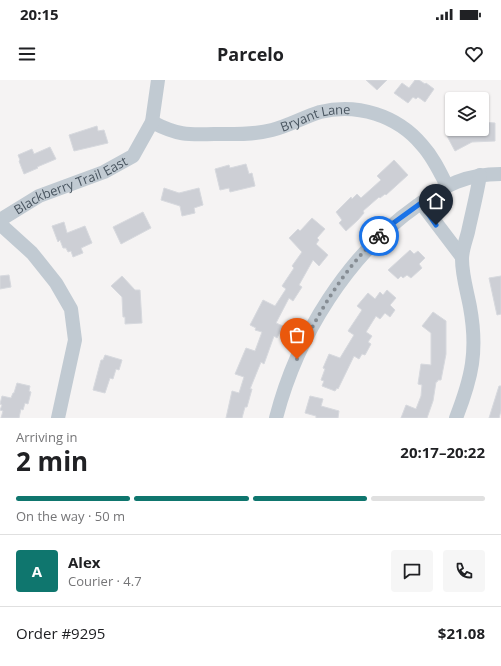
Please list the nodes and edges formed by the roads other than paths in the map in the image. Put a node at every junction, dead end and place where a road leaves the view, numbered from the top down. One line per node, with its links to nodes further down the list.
1 (158, 80): 2 (street, Blackberry Trail East)
2 (152, 122): 5 (street, Bryant Lane); 7 (street, Blackberry Trail East)
3 (501, 174): 4 (street)
4 (480, 175): 5 (street); 9 (street)
5 (447, 186): 6 (street)
6 (421, 203): 9 (street); 11 (street)
7 (0, 220)
8 (0, 224): 10 (street)
9 (462, 257): 12 (street)
10 (58, 418)
11 (276, 418)
12 (456, 418)

